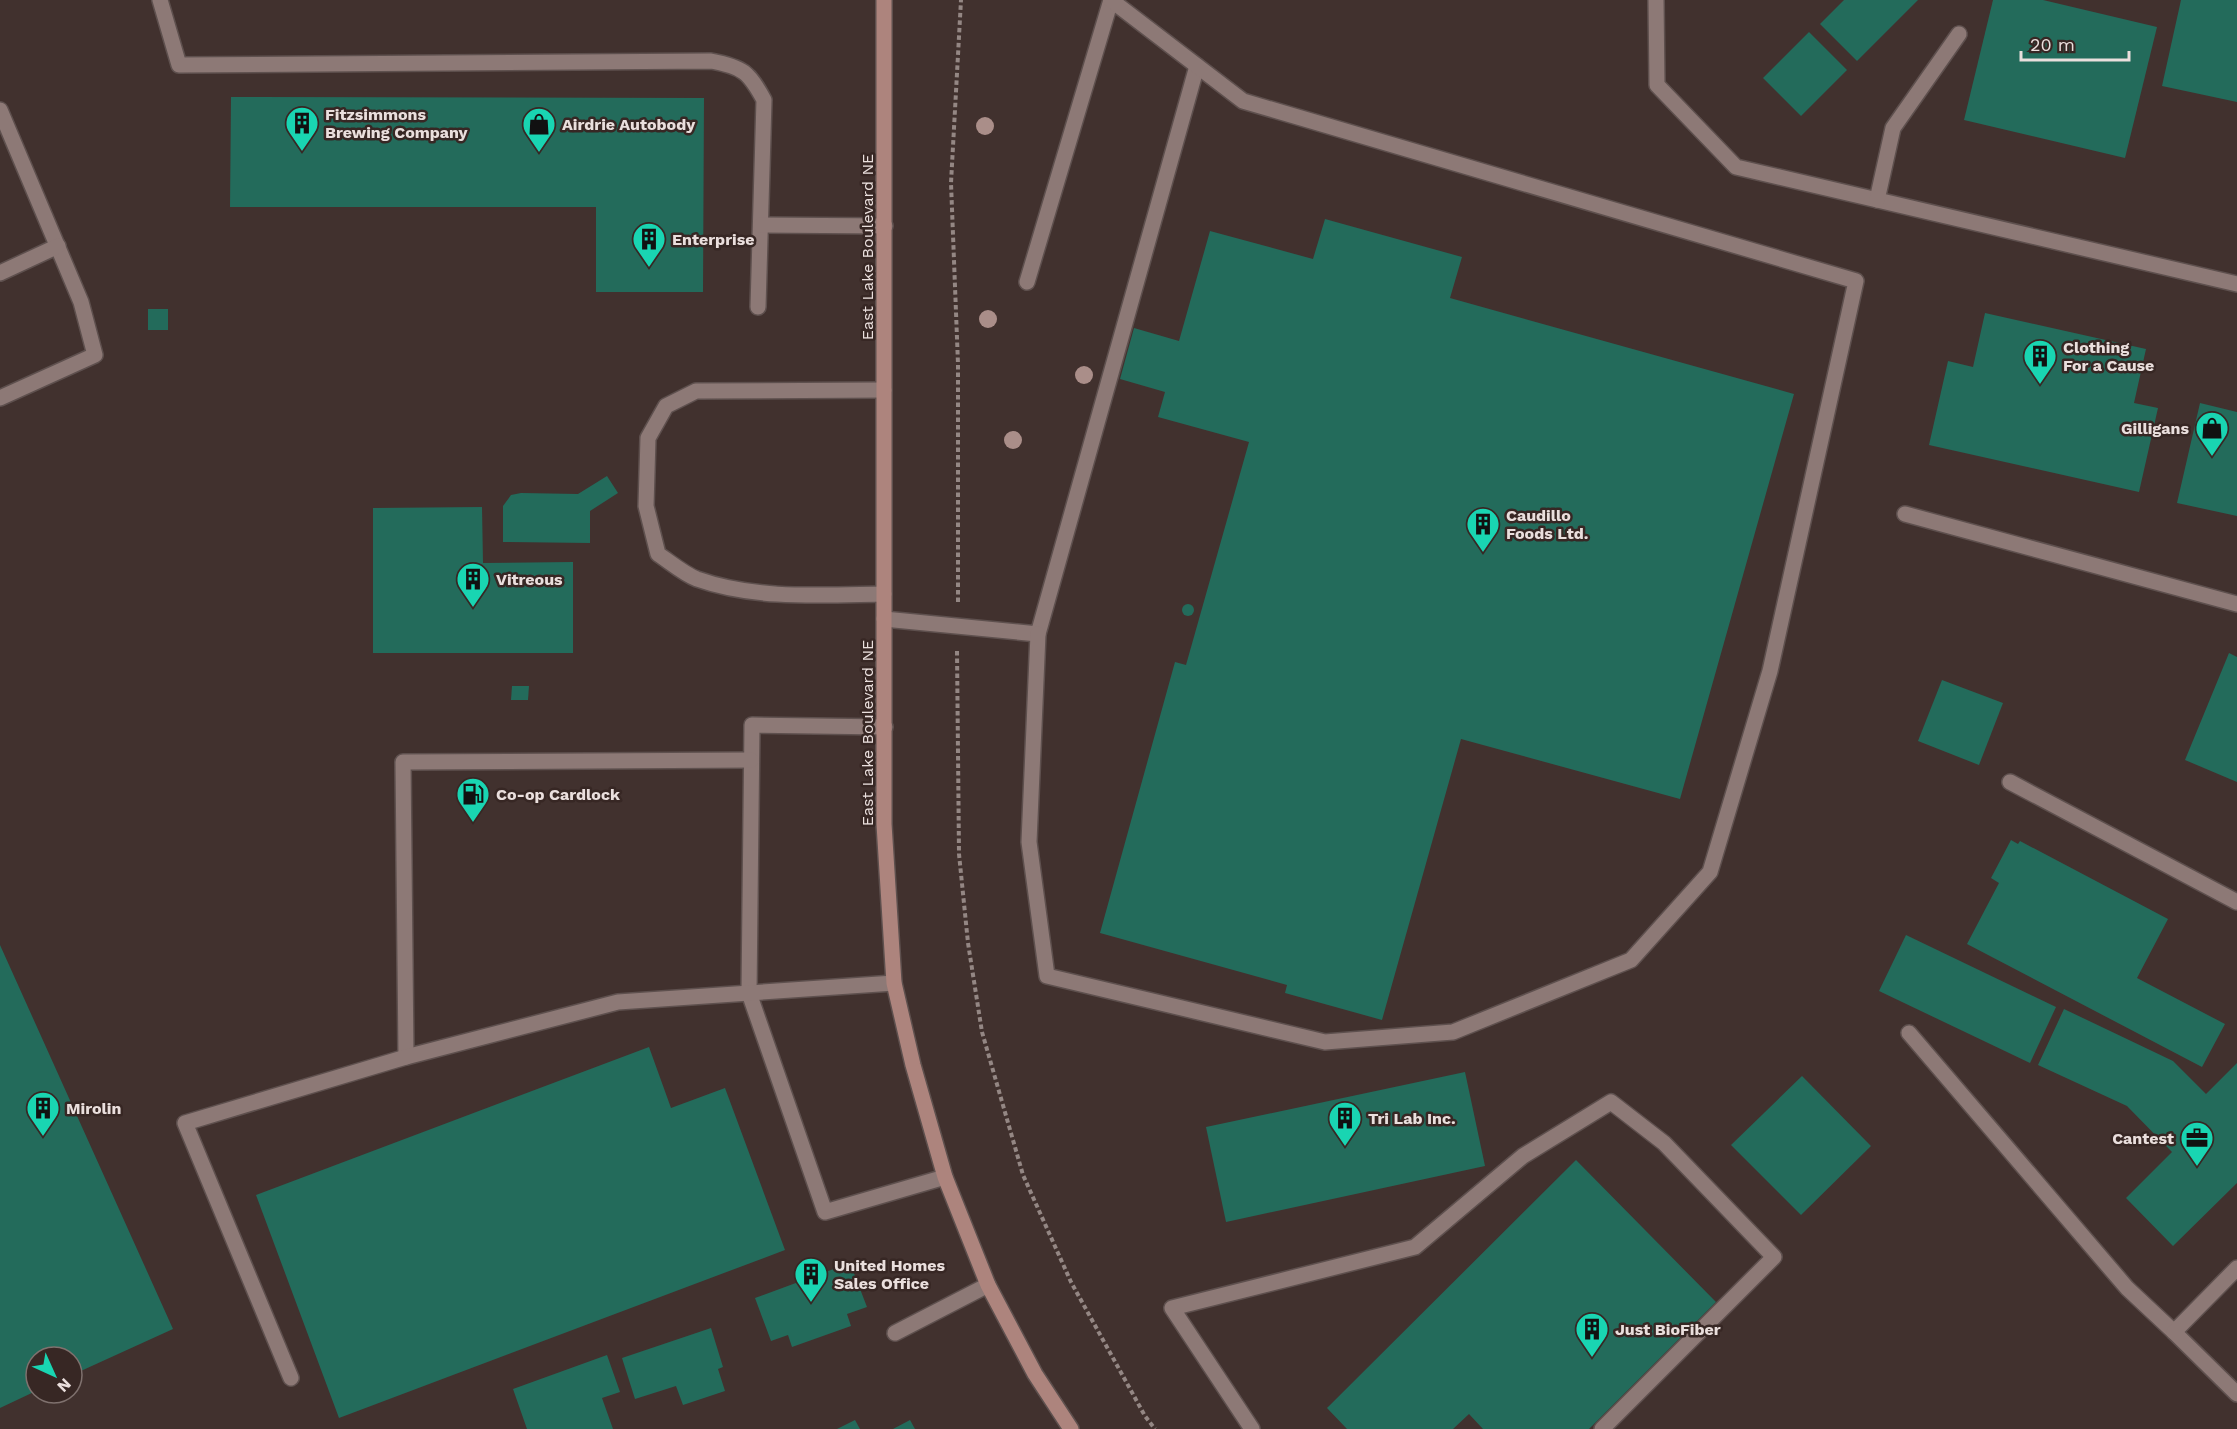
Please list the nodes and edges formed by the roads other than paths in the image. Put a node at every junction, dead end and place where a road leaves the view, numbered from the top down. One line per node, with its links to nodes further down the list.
1 (160, 0): 10 (lane)
2 (884, 0): 11 (main road, East Lake Boulevard NE)
3 (1111, 0): 6 (lane); 14 (lane)
4 (1656, 0): 9 (lane)
5 (1959, 34): 9 (lane)
6 (1197, 66): 23 (lane); 23 (lane)
7 (0, 110): 8 (lane)
8 (6, 142): 12 (lane)
9 (1876, 200): 15 (lane)
10 (761, 225): 11 (lane); 16 (lane)
11 (885, 226): 17 (main road, East Lake Boulevard NE)
12 (57, 246): 13 (lane); 18 (lane)
13 (0, 273)
14 (1028, 282)
15 (2237, 284)
16 (758, 307)
17 (884, 390): 20 (main road, East Lake Boulevard NE); 20 (lane)
18 (0, 398)
19 (1905, 514): 21 (lane)
20 (884, 594): 22 (main road, East Lake Boulevard NE)
21 (2237, 604)
22 (884, 619): 23 (lane); 24 (main road, East Lake Boulevard NE)
23 (1038, 634)
24 (885, 727): 25 (lane); 28 (main road, East Lake Boulevard NE)
25 (751, 760): 29 (lane); 31 (lane)
26 (2010, 782): 27 (lane)
27 (2237, 903)
28 (894, 983): 29 (lane); 32 (main road, East Lake Boulevard NE)
29 (749, 993): 31 (lane); 32 (lane)
30 (1909, 1033): 35 (lane)
31 (406, 1057): 37 (lane)
32 (945, 1177): 34 (main road, East Lake Boulevard NE)
33 (2237, 1268): 35 (lane)
34 (988, 1285): 36 (lane); 39 (main road, East Lake Boulevard NE)
35 (2174, 1332): 38 (lane)
36 (895, 1333)
37 (291, 1378)
38 (2237, 1394)
39 (1071, 1429)
40 (1252, 1429): 41 (lane)
41 (1602, 1429)

